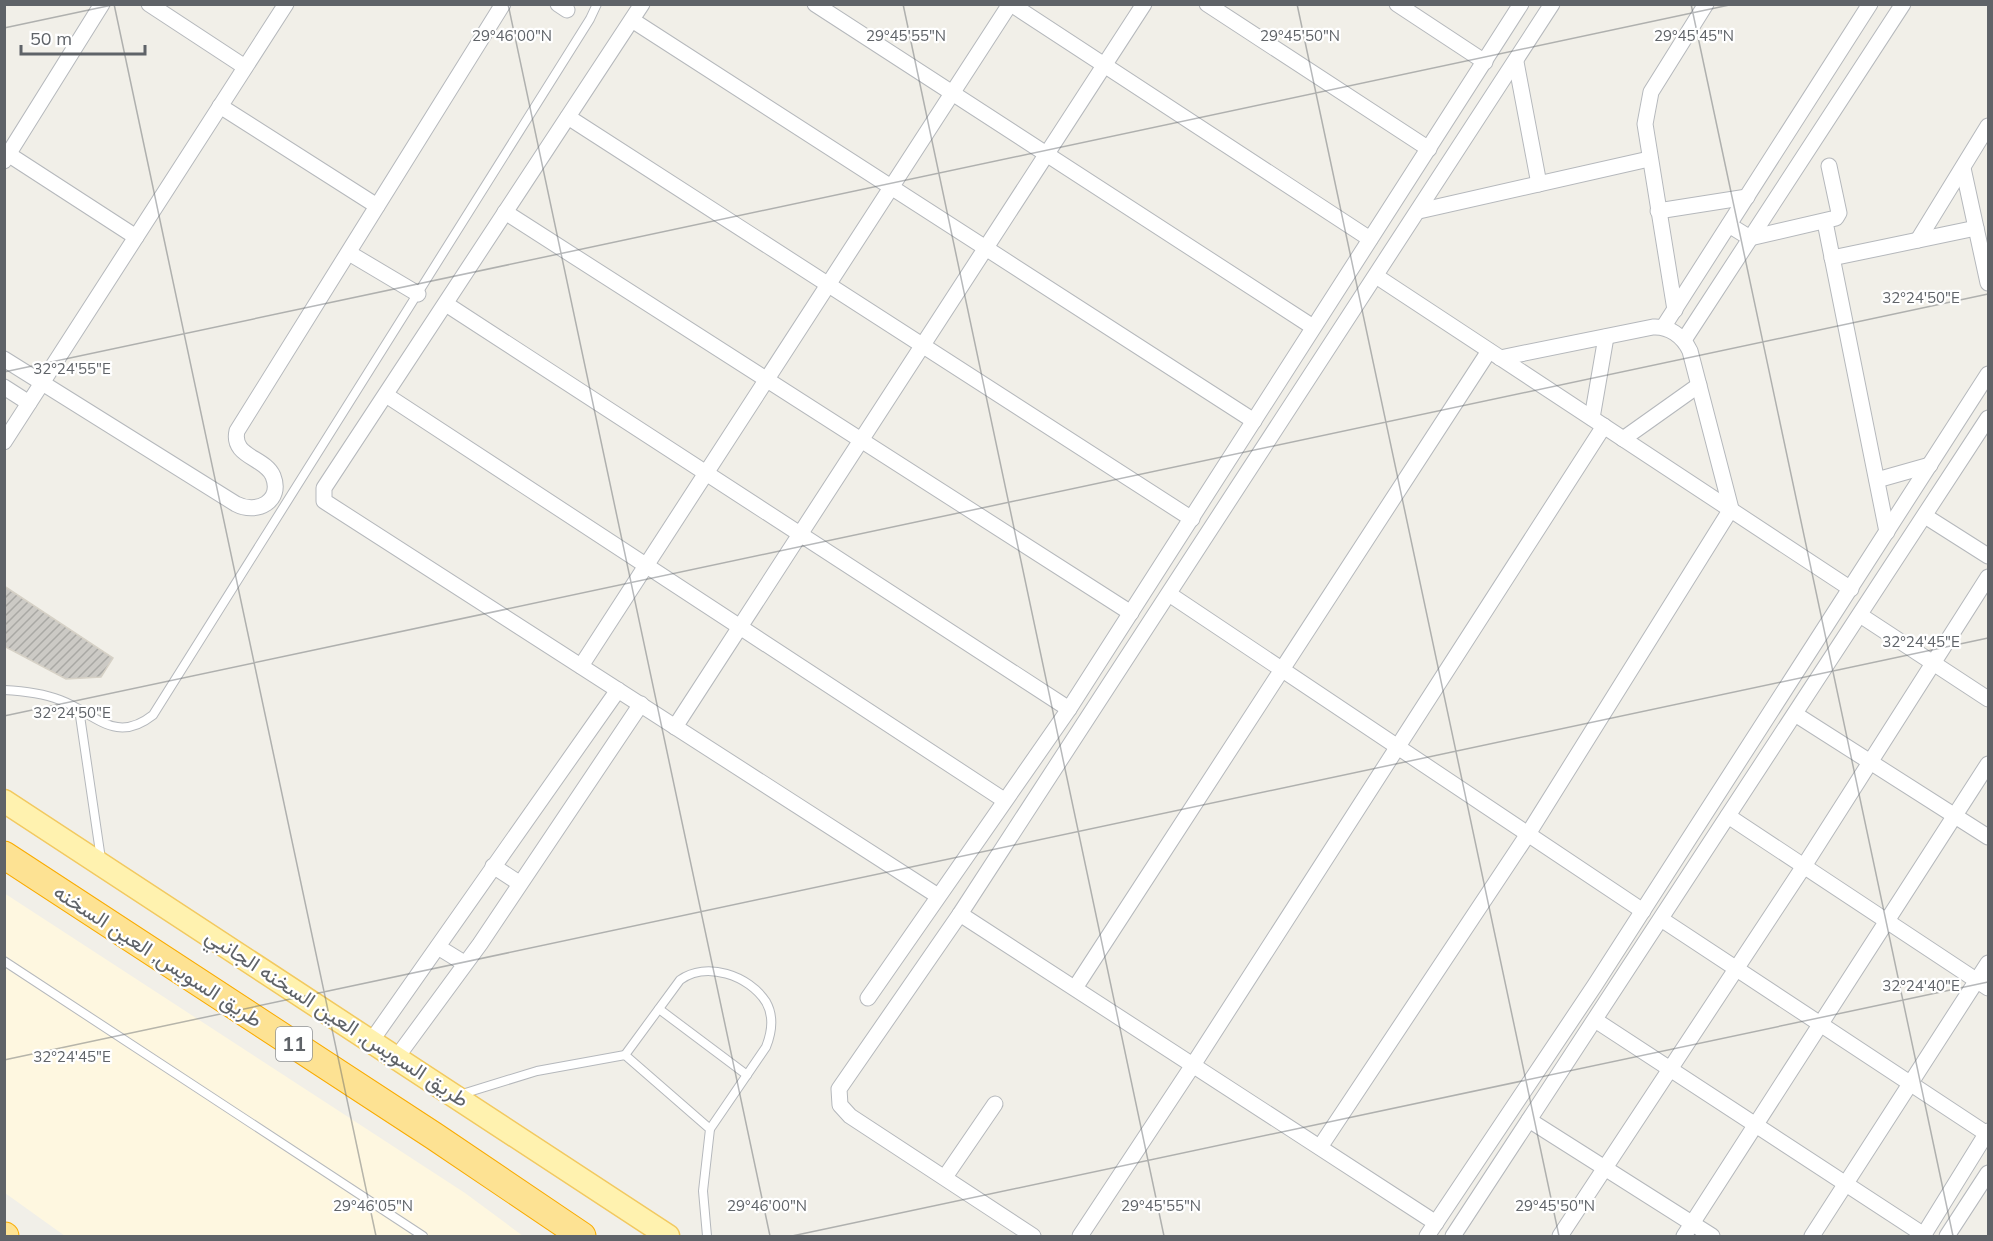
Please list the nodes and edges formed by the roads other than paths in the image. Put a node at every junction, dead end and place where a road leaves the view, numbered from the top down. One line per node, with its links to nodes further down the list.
1 (102, 4): 28 (street)
2 (149, 4): 21 (street)
3 (286, 4): 21 (street)
4 (503, 4): 35 (street)
5 (597, 4): 52 (lane)
6 (642, 4): 17 (street)
7 (815, 4): 22 (street)
8 (1010, 4): 20 (street); 22 (street)
9 (1144, 4): 20 (street)
10 (1207, 4): 26 (street)
11 (1397, 4): 18 (street)
12 (1521, 4): 18 (street)
13 (1552, 4): 19 (street)
14 (1706, 4): 29 (street)
15 (1870, 4): 34 (street)
16 (1902, 4): 43 (street)
17 (632, 20): 24 (street); 33 (street)
18 (1485, 62): 26 (street)
19 (1516, 62): 32 (street); 37 (street)
20 (1104, 65): 27 (street); 44 (street)
21 (245, 67): 23 (street)
22 (952, 93): 27 (street); 33 (street)
23 (220, 106): 35 (street); 42 (street)
24 (568, 117): 38 (street); 51 (street)
25 (1989, 126): 31 (street)
26 (1429, 149): 44 (street)
27 (1046, 154): 46 (street); 56 (street)
28 (6, 158): 42 (street)
29 (1649, 159): 32 (street); 36 (street)
30 (1829, 166): 39 (street)
31 (1962, 168): 41 (street); 45 (street)
32 (1539, 184): 37 (street)
33 (892, 186): 46 (street); 51 (street)
34 (1747, 197): 36 (street); 40 (street)
35 (377, 207): 47 (street)
36 (1658, 210): 54 (street)
37 (1419, 211): 49 (street)
38 (505, 212): 53 (street); 63 (street)
39 (1825, 222): 43 (street); 48 (street)
40 (1729, 225): 43 (street); 54 (street)
41 (1976, 228): 45 (street); 50 (street)
42 (136, 237): 64 (street)
43 (1750, 238): 58 (street)
44 (1370, 239): 56 (street)
45 (1918, 240): 48 (street)
46 (986, 247): 59 (street); 69 (street)
47 (348, 253): 52 (street); 64 (street)
48 (1832, 258): 77 (street)
49 (1377, 276): 60 (street); 87 (street)
50 (1988, 279)
51 (828, 285): 59 (street); 63 (street)
52 (418, 294): 98 (lane)
53 (446, 304): 67 (street); 76 (street)
54 (1675, 309): 55 (street)
55 (1664, 326): 57 (street); 58 (street)
56 (1313, 327): 69 (street)
57 (1606, 337): 60 (street); 70 (street)
58 (1684, 340): 65 (street)
59 (923, 345): 73 (street); 80 (street)
60 (1495, 354): 70 (street); 93 (street)
61 (4, 359): 64 (street)
62 (1989, 374): 75 (street)
63 (767, 380): 73 (street); 76 (street)
64 (42, 384): 68 (street)
65 (1699, 385): 72 (street); 78 (street)
66 (4, 387): 68 (street)
67 (386, 395): 84 (street); 92 (street)
68 (29, 403): 74 (street)
69 (1254, 421): 80 (street)
70 (1598, 422): 72 (street); 104 (street)
71 (1988, 422): 79 (street)
72 (1623, 439): 78 (street)
73 (861, 440): 82 (street); 88 (street)
74 (4, 442)
75 (1930, 465): 77 (street); 81 (street)
76 (706, 474): 82 (street); 84 (street)
77 (1877, 480): 81 (street)
78 (1731, 509): 86 (street); 111 (street)
79 (1925, 516): 83 (street); 89 (street)
80 (1192, 519): 88 (street)
81 (1887, 532): 86 (street)
82 (800, 534): 90 (street); 99 (street)
83 (1989, 556)
84 (646, 566): 90 (street); 92 (street)
85 (1989, 577): 91 (street)
86 (1851, 589): 119 (street)
87 (1169, 594): 93 (street); 120 (street)
88 (1131, 614): 99 (street)
89 (1860, 615): 91 (street); 100 (street)
90 (740, 627): 102 (street); 107 (street)
91 (1934, 663): 96 (street); 105 (street)
92 (581, 666): 95 (street)
93 (1281, 670): 104 (street); 129 (street)
94 (4, 690): 98 (lane)
95 (618, 690): 97 (street); 101 (street)
96 (1989, 699)
97 (641, 704): 102 (street); 103 (street)
98 (79, 709): 114 (lane)
99 (1069, 709): 107 (street)
100 (1795, 714): 105 (street); 109 (street)
101 (599, 717): 103 (street); 115 (street)
102 (675, 727): 118 (street)
103 (622, 732): 117 (street)
104 (1398, 747): 111 (street); 137 (street)
105 (1871, 762): 110 (street); 116 (street)
106 (1989, 764): 110 (street)
107 (1004, 800): 118 (street)
108 (4, 801): 114 (main road, طريق السويس, العين السخنه الجانبي)
109 (1728, 816): 116 (street); 121 (street)
110 (1955, 816): 112 (street); 122 (street)
111 (1528, 834): 119 (street); 147 (street)
112 (1989, 837)
113 (4, 855): 156 (highway, طريق السويس, العين السخنه / 11)
114 (102, 865): 134 (main road, طريق السويس, العين السخنه الجانبي)
115 (493, 866): 117 (street); 123 (street)
116 (1804, 867): 122 (street); 127 (street)
117 (519, 883): 125 (street)
118 (938, 896): 130 (street)
119 (1643, 911): 152 (street)
120 (960, 914): 129 (street); 150 (street)
121 (1661, 919): 127 (street); 132 (street)
122 (1887, 921): 128 (street); 133 (street)
123 (438, 947): 125 (street); 134 (street)
124 (4, 961): 155 (lane)
125 (464, 963): 136 (street)
126 (1989, 963): 128 (street)
127 (1737, 967): 133 (street); 138 (street)
128 (1983, 984): 140 (street)
129 (1075, 988): 137 (street)
130 (868, 998)
131 (659, 1009): 135 (lane); 139 (lane); 139 (lane)
132 (1594, 1020): 138 (street); 143 (street)
133 (1822, 1023): 140 (street); 144 (street)
134 (372, 1040): 136 (main road, طريق السويس, العين السخنه الجانبي)
135 (625, 1055): 141 (lane); 145 (lane)
136 (397, 1057): 141 (main road, طريق السويس, العين السخنه الجانبي)
137 (1193, 1065): 147 (street); 160 (street)
138 (1669, 1069): 144 (street); 148 (street)
139 (747, 1075): 145 (lane)
140 (1910, 1082): 146 (street); 151 (street)
141 (456, 1096): 157 (main road, طريق السويس, العين السخنه الجانبي)
142 (995, 1104): 150 (street)
143 (1529, 1120): 148 (street); 154 (street)
144 (1755, 1126): 151 (street); 153 (street)
145 (710, 1129): 158 (lane)
146 (1988, 1132): 165 (street)
147 (1320, 1147): 152 (street)
148 (1604, 1166): 153 (street); 162 (street)
149 (1989, 1173): 166 (street)
150 (945, 1177): 159 (street)
151 (1845, 1185): 164 (street); 165 (street)
152 (1436, 1223): 161 (street)
153 (1688, 1230): 163 (street)
154 (1459, 1234)
155 (423, 1236)
156 (582, 1236)
157 (668, 1236)
158 (707, 1236)
159 (1033, 1236)
160 (1080, 1236)
161 (1427, 1236)
162 (1560, 1236)
163 (1713, 1236)
164 (1812, 1236)
165 (1923, 1236)
166 (1947, 1236)

